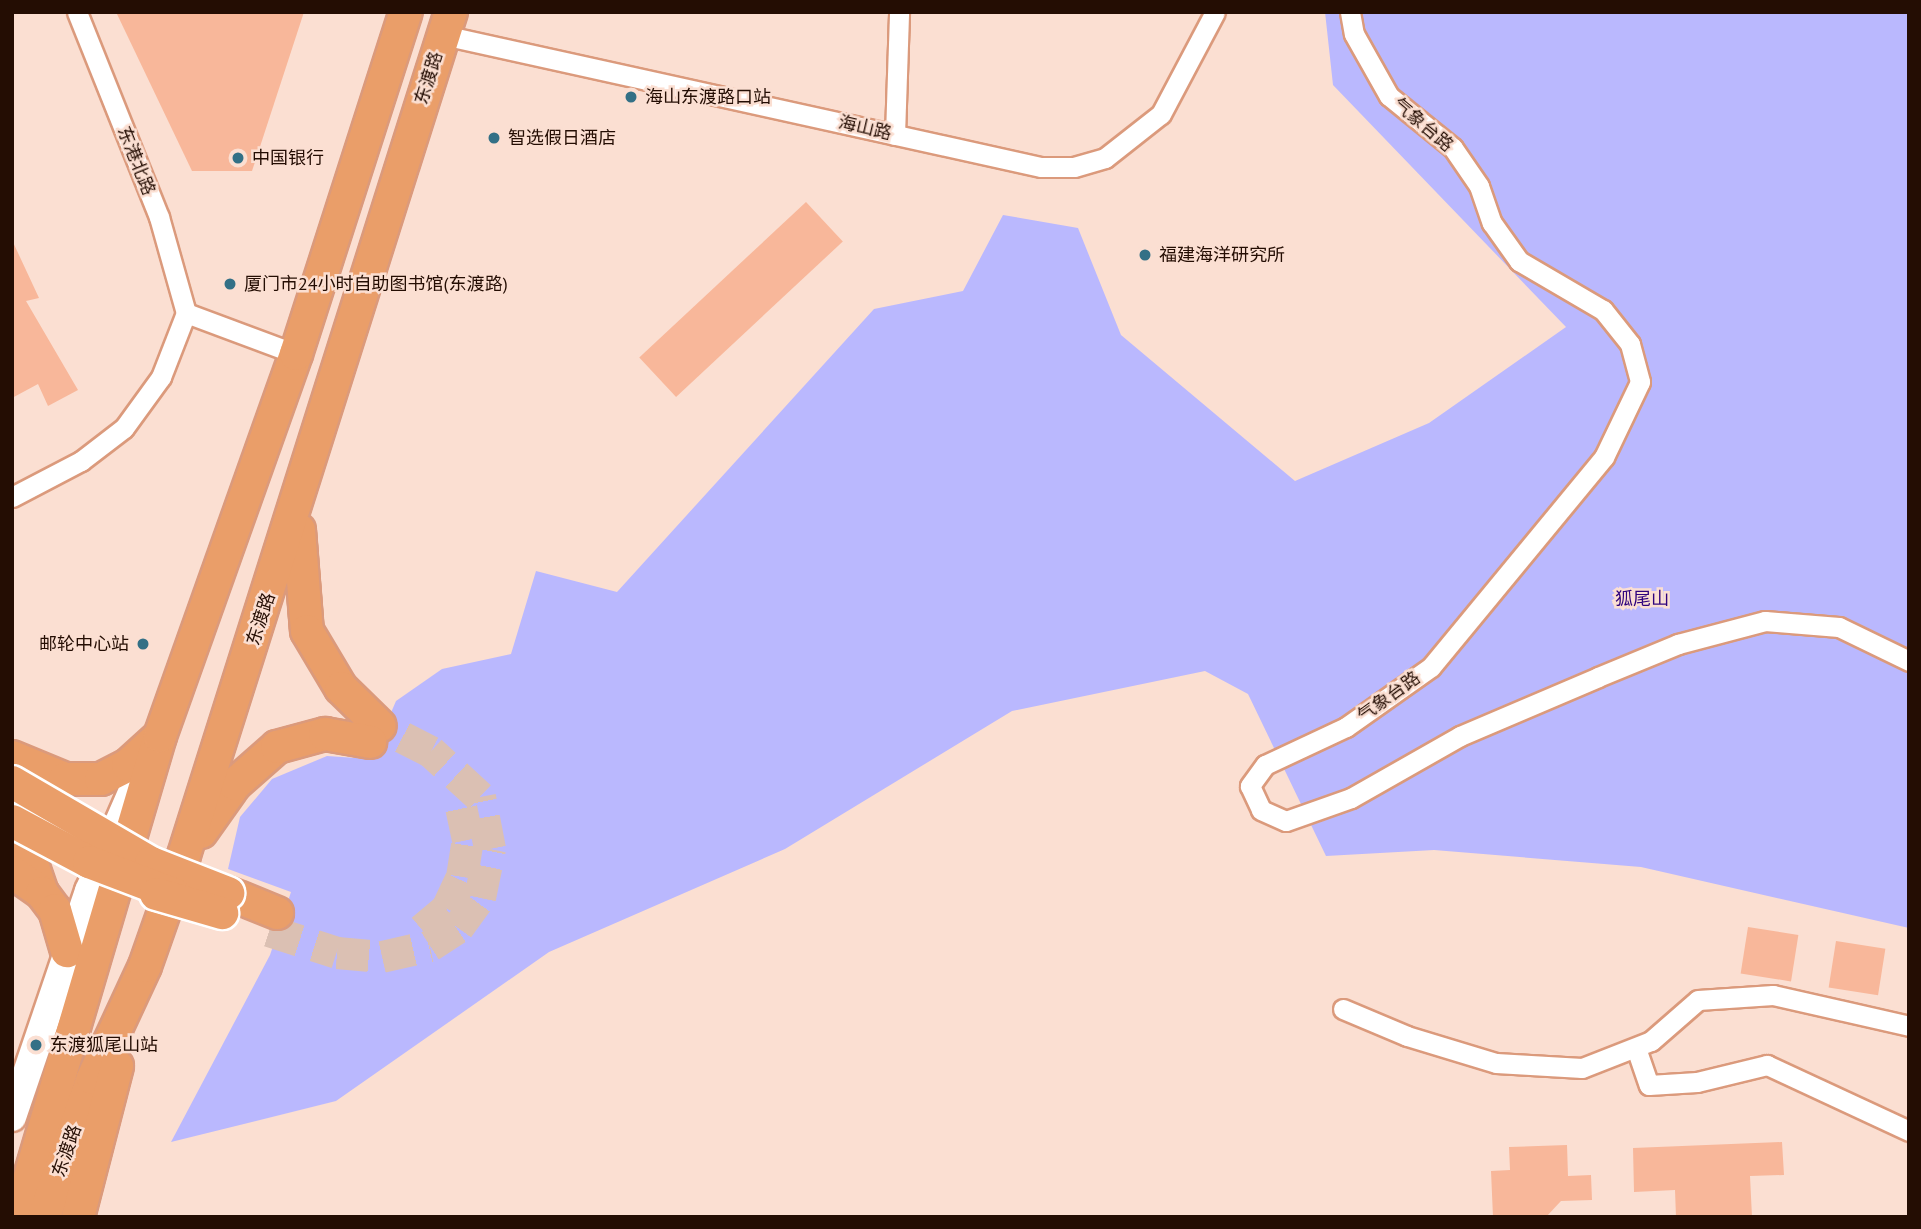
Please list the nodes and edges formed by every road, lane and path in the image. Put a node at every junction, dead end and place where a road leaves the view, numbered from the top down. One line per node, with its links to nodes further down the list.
1 (76, 12): 8 (street, 东港北路)
2 (406, 12): 9 (main road, 东渡路)
3 (899, 12): 7 (street)
4 (1214, 12): 7 (street, 海山路)
5 (1350, 12): 12 (street, 气象台路)
6 (447, 23): 7 (street, 海山路); 11 (main road, 东渡路)
7 (895, 135)
8 (186, 313): 9 (street); 10 (street)
9 (296, 355): 13 (main road, 东渡路)
10 (12, 497)
11 (298, 504): 20 (main road, 东渡路); 20 (main road)
12 (1909, 661)
13 (160, 736): 14 (main road); 17 (main road); 33 (main road, 东渡路)
14 (14, 766): 18 (main road); 21 (main road, bridge)
15 (12, 804): 21 (main road, bridge)
16 (12, 821): 24 (main road, bridge)
17 (114, 826): 26 (main road); 33 (main road)
18 (12, 830): 23 (main road)
19 (12, 841): 24 (main road, bridge)
20 (184, 855): 27 (main road, 东渡路)
21 (152, 863): 24 (main road, bridge)
22 (12, 872): 23 (main road)
23 (42, 893): 26 (main road)
24 (225, 903): 25 (main road)
25 (273, 922)
26 (67, 951): 31 (main road)
27 (145, 965): 35 (main road, 东渡路); 36 (main road)
28 (1343, 1009): 30 (street)
29 (1909, 1026): 30 (street)
30 (1636, 1048): 32 (street)
31 (12, 1116)
32 (1909, 1131)
33 (38, 1142): 34 (main road, 东渡路)
34 (18, 1217)
35 (44, 1217)
36 (78, 1217)

